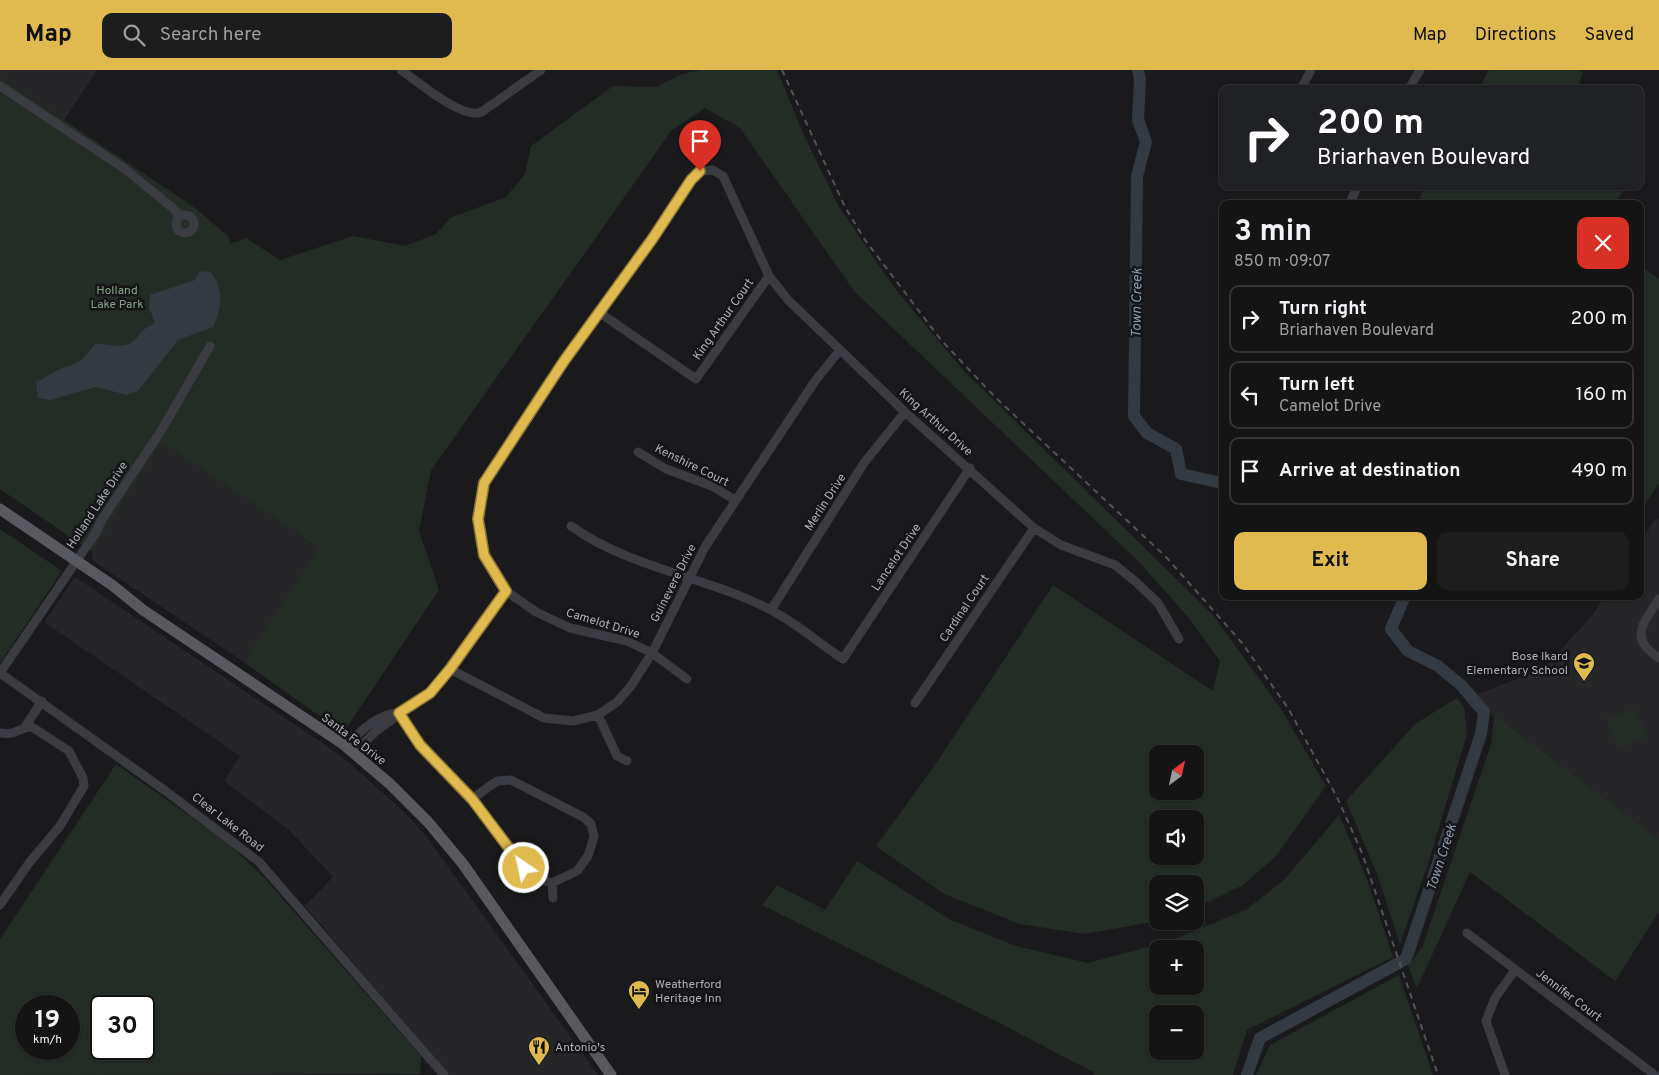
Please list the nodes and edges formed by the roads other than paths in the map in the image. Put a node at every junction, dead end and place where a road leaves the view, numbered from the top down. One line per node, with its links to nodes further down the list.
1 (401, 70): 2 (street)
2 (541, 70)
3 (1311, 70): 5 (street)
4 (1420, 70): 6 (street)
5 (1303, 85)
6 (1411, 85)
7 (0, 86): 9 (street)
8 (723, 176): 10 (street, King Arthur Drive); 11 (street, Camelot Drive)
9 (179, 216)
10 (769, 276): 11 (street, King Arthur Court); 13 (street, King Arthur Drive)
11 (600, 313): 23 (street, Camelot Drive)
12 (210, 346): 21 (street, Holland Lake Drive)
13 (840, 350): 14 (street, King Arthur Drive); 17 (street, Guinevere Drive)
14 (905, 412): 16 (street, King Arthur Drive); 25 (street, Merlin Drive)
15 (638, 452): 17 (street, Kenshire Court)
16 (970, 468): 20 (street, King Arthur Drive); 25 (street, Lancelot Drive)
17 (735, 500): 22 (street, Guinevere Drive)
18 (0, 509): 21 (main road, Santa Fe Drive)
19 (571, 526): 22 (street)
20 (1034, 528): 26 (street, King Arthur Drive); 33 (street, Cardinal Court)
21 (76, 560): 30 (street, Holland Lake Drive); 38 (main road, Santa Fe Drive)
22 (690, 578): 25 (street); 27 (street, Guinevere Drive)
23 (506, 591): 27 (street, Camelot Drive); 29 (street)
24 (1659, 599): 28 (street)
25 (771, 610)
26 (1179, 639)
27 (652, 652): 31 (street, Camelot Drive); 35 (street, Guinevere Drive)
28 (1659, 658)
29 (450, 669): 34 (street); 35 (street, Guinevere Drive)
30 (0, 673): 32 (street, Clear Lake Road)
31 (687, 679)
32 (42, 701): 36 (street); 47 (street, Clear Lake Road)
33 (915, 702)
34 (399, 713): 38 (street); 39 (street); 41 (street)
35 (598, 715): 40 (street)
36 (25, 727): 37 (street); 44 (street)
37 (0, 733)
38 (345, 746): 39 (main road, Santa Fe Drive)
39 (354, 754): 48 (main road, Santa Fe Drive)
40 (626, 761)
41 (472, 799): 42 (street); 42 (street)
42 (552, 883): 43 (street)
43 (553, 898)
44 (0, 906)
45 (1467, 933): 46 (street, Jennifer Court)
46 (1515, 970): 49 (street); 50 (street, Jennifer Court)
47 (444, 1075)
48 (611, 1075)
49 (1505, 1075)
50 (1655, 1075)

